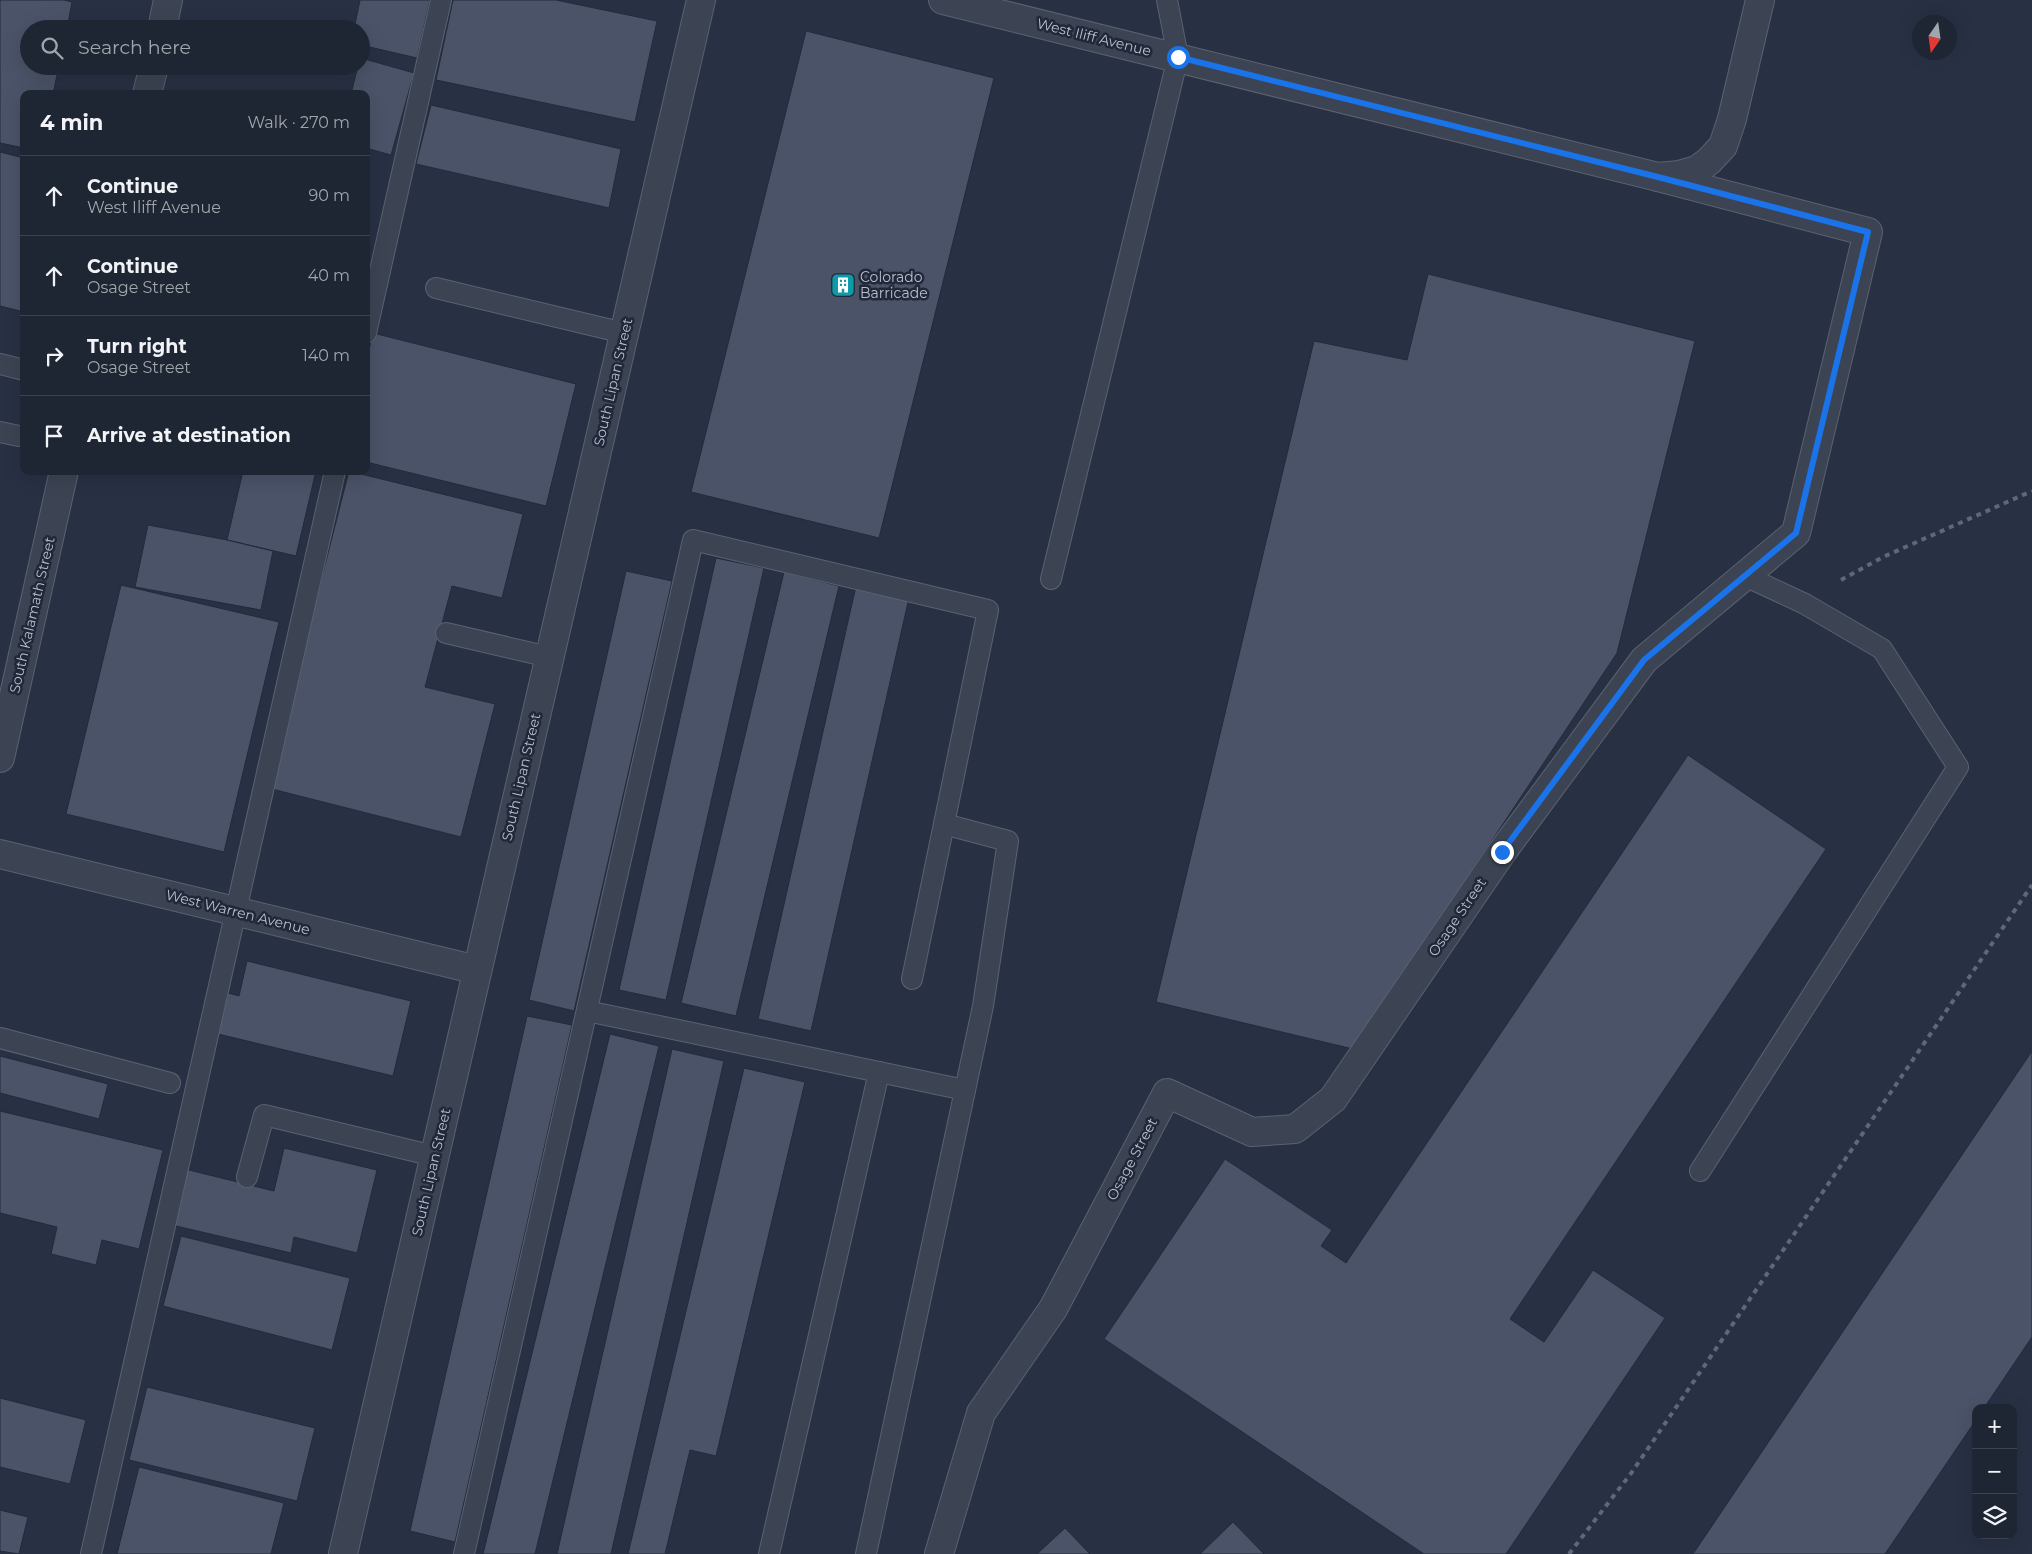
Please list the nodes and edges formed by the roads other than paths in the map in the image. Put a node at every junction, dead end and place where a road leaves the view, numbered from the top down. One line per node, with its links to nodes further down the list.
1 (168, 0): 7 (street)
2 (441, 0): 13 (lane)
3 (701, 0): 14 (street, South Lipan Street)
4 (943, 0): 8 (street, West Iliff Avenue)
5 (1167, 0): 8 (lane)
6 (1760, 0): 11 (street, West Iliff Avenue)
7 (164, 20)
8 (1178, 57): 11 (street, West Iliff Avenue); 20 (lane)
9 (152, 75): 10 (street)
10 (148, 90)
11 (1658, 177): 19 (street, Osage Street)
12 (436, 288): 14 (lane)
13 (370, 315)
14 (624, 333): 22 (street, South Lipan Street)
15 (0, 364): 16 (lane)
16 (20, 369)
17 (63, 475): 23 (street, South Kalamath Street)
18 (334, 475): 26 (lane)
19 (1745, 576): 35 (lane); 42 (street, Osage Street)
20 (1051, 579)
21 (446, 633): 22 (lane)
22 (549, 657): 27 (street, South Lipan Street)
23 (0, 758)
24 (944, 824): 28 (lane); 29 (lane); 33 (lane)
25 (0, 854): 26 (street, West Warren Avenue)
26 (237, 911): 27 (street, West Warren Avenue); 37 (lane)
27 (477, 970): 34 (street, South Lipan Street)
28 (912, 978)
29 (587, 1011): 31 (lane); 39 (lane)
30 (0, 1038): 32 (lane)
31 (879, 1072): 33 (lane); 40 (lane)
32 (170, 1083)
33 (965, 1090): 41 (lane)
34 (434, 1156): 36 (lane); 38 (street, South Lipan Street)
35 (1700, 1171)
36 (247, 1177)
37 (91, 1554)
38 (343, 1554)
39 (464, 1554)
40 (769, 1554)
41 (866, 1554)
42 (939, 1554)

